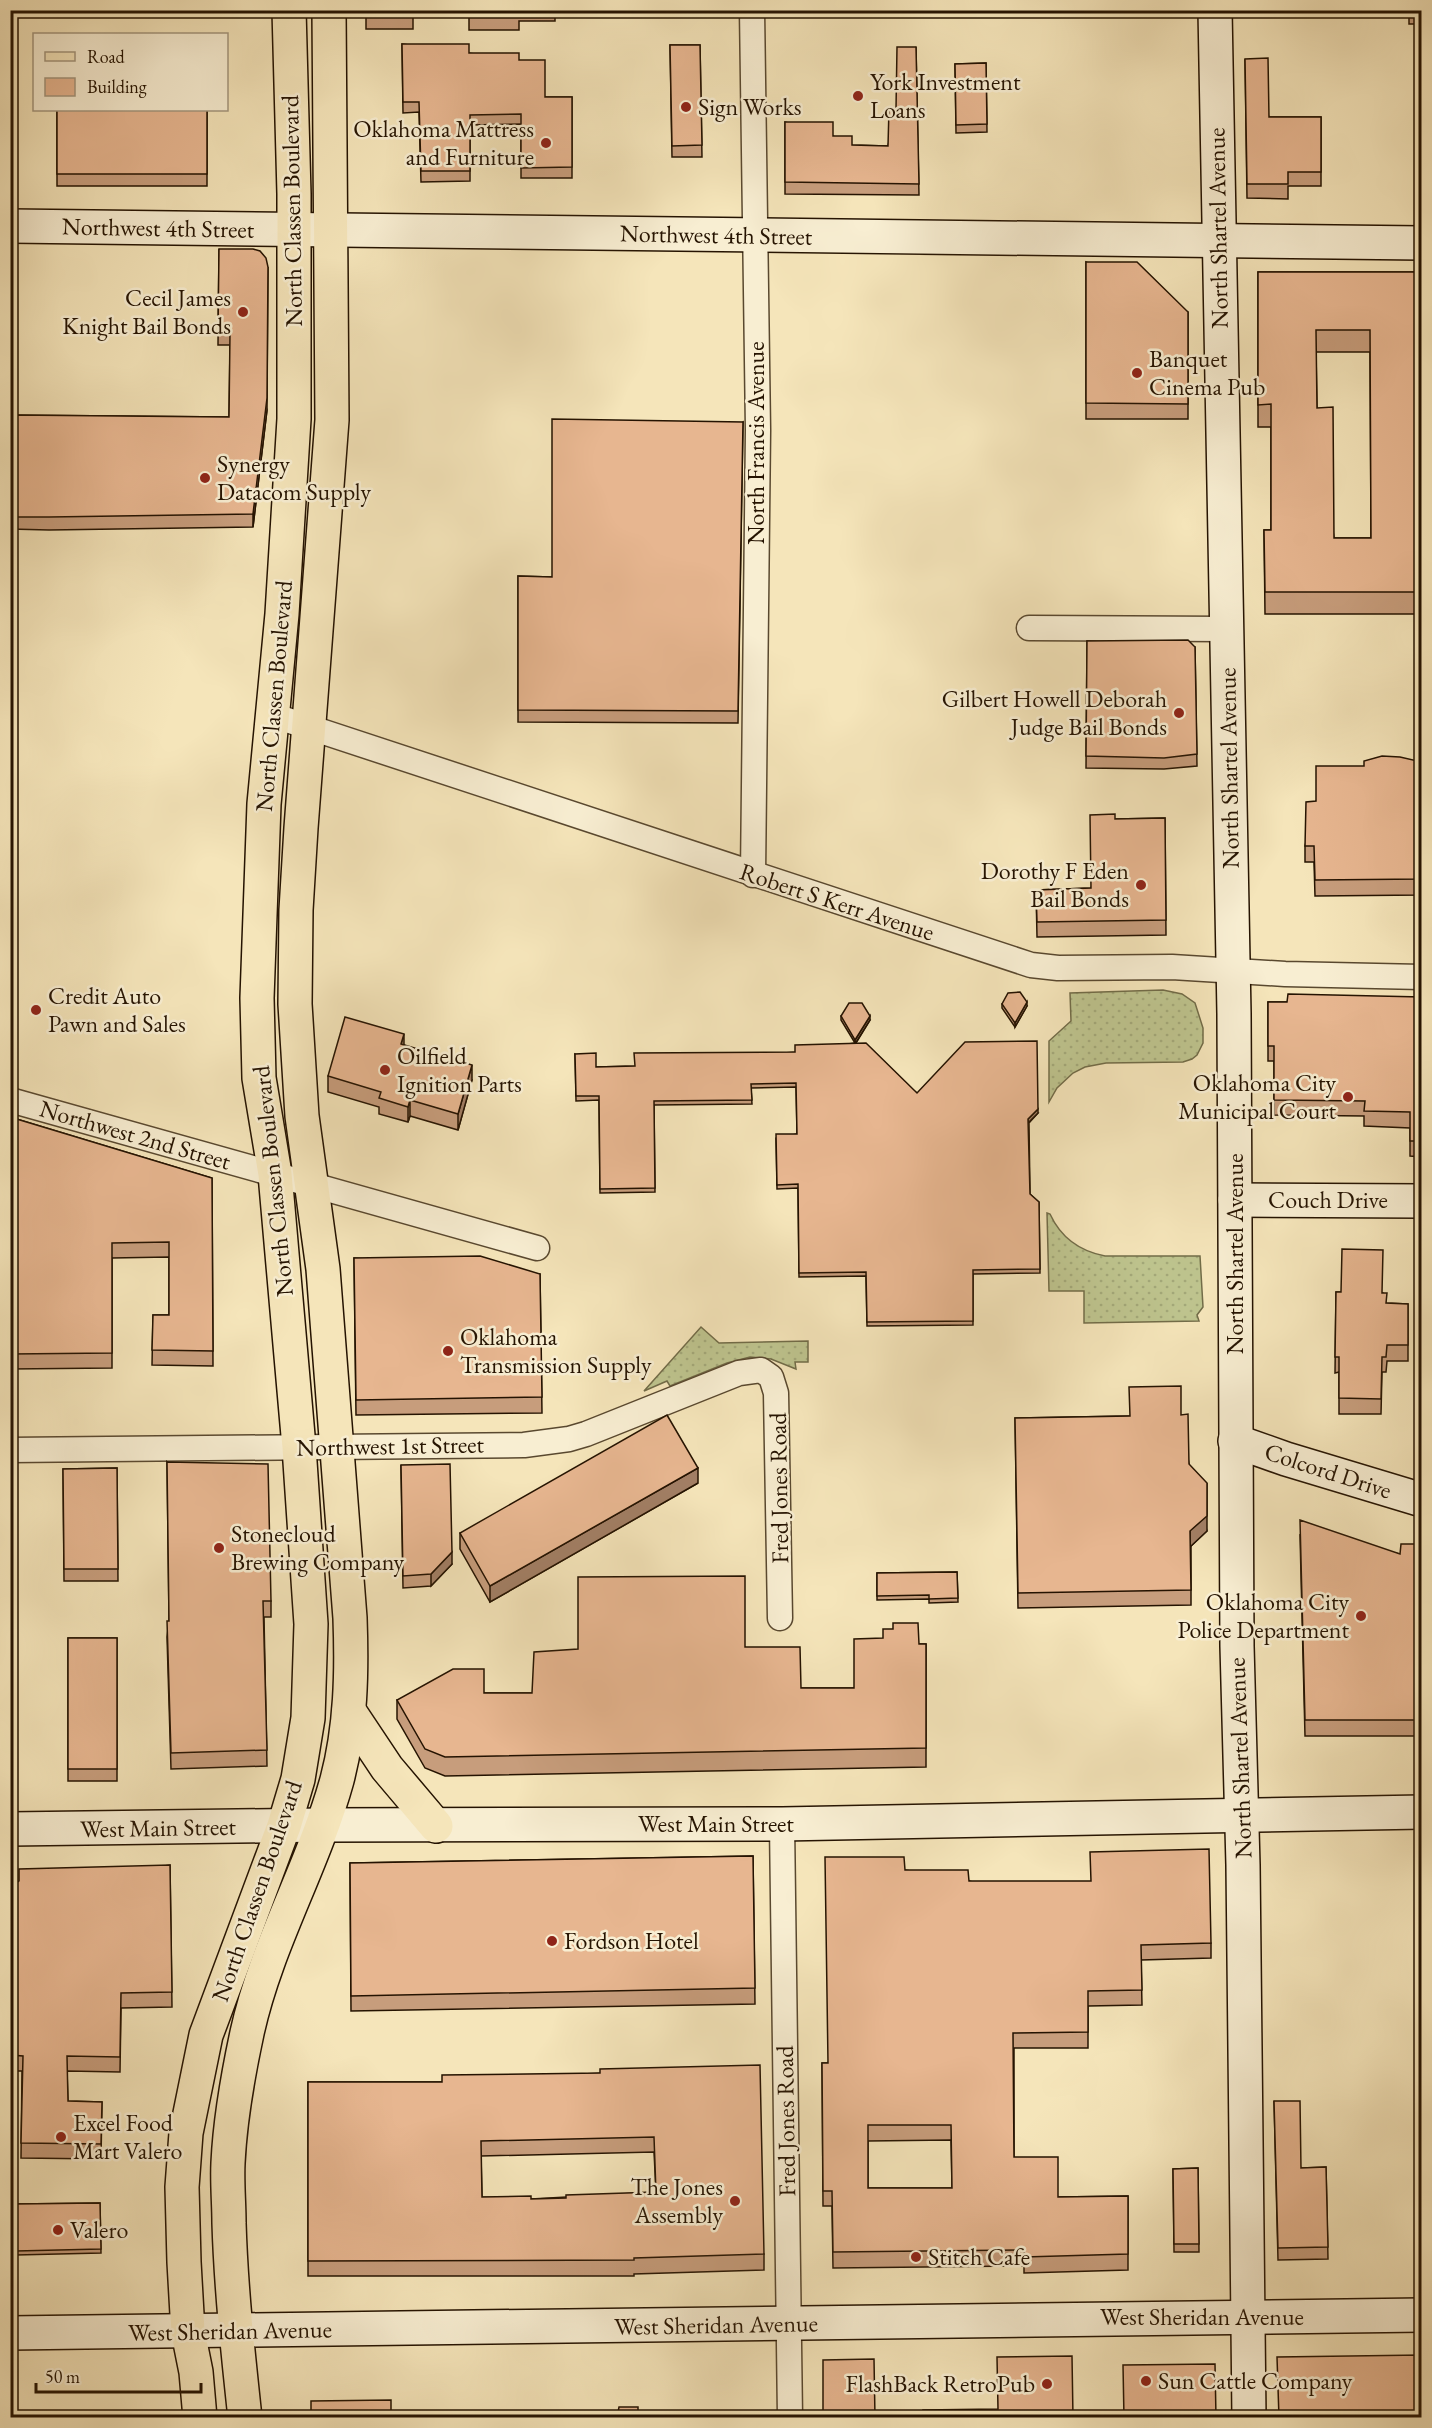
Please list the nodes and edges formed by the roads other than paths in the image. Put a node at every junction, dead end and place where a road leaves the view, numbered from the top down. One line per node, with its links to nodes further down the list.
1 (289, 10): 6 (main road, North Classen Boulevard)
2 (329, 10): 7 (main road, North Classen Boulevard)
3 (752, 10): 8 (street, North Francis Avenue)
4 (1215, 10): 9 (main road, North Shartel Avenue)
5 (10, 226): 6 (main road, Northwest 4th Street)
6 (294, 230): 7 (main road, Northwest 4th Street); 13 (main road, North Classen Boulevard)
7 (332, 230): 8 (main road, Northwest 4th Street); 14 (main road, North Classen Boulevard)
8 (755, 235): 9 (main road, Northwest 4th Street); 15 (street, North Francis Avenue)
9 (1218, 241): 10 (main road, Northwest 4th Street); 12 (main road, North Shartel Avenue)
10 (1422, 243)
11 (1029, 628): 12 (street)
12 (1227, 629): 16 (main road, North Shartel Avenue)
13 (272, 715): 14 (street, Robert S Kerr Avenue); 19 (main road, North Classen Boulevard)
14 (310, 728): 15 (street, Robert S Kerr Avenue); 20 (main road, North Classen Boulevard)
15 (753, 874): 16 (street, Robert S Kerr Avenue)
16 (1233, 970): 17 (street, Robert S Kerr Avenue); 21 (main road, North Shartel Avenue)
17 (1422, 977)
18 (10, 1100): 19 (street, Northwest 2nd Street)
19 (275, 1174): 20 (street, Northwest 2nd Street); 27 (main road, North Classen Boulevard)
20 (313, 1186): 23 (street, Northwest 2nd Street); 26 (main road, North Classen Boulevard)
21 (1235, 1200): 22 (main road, Couch Drive); 25 (main road, North Shartel Avenue)
22 (1422, 1201)
23 (537, 1248)
24 (756, 1370): 26 (street, Northwest 1st Street); 30 (street, Fred Jones Road)
25 (1235, 1441): 29 (main road, Colcord Drive); 33 (main road, North Shartel Avenue)
26 (337, 1446): 27 (street, Northwest 1st Street); 31 (main road, North Classen Boulevard)
27 (299, 1447): 28 (street, Northwest 1st Street); 36 (main road, North Classen Boulevard)
28 (10, 1450)
29 (1422, 1500)
30 (780, 1618)
31 (349, 1711): 35 (main road, North Classen Boulevard); 37 (main road)
32 (1422, 1812): 33 (main road, West Main Street)
33 (1241, 1816): 34 (main road, West Main Street); 40 (main road, North Shartel Avenue)
34 (782, 1824): 37 (main road, West Main Street); 41 (street, Fred Jones Road)
35 (323, 1825): 36 (main road, West Main Street); 37 (main road, West Main Street); 42 (main road, North Classen Boulevard)
36 (284, 1826): 38 (main road, West Main Street); 43 (main road, North Classen Boulevard)
37 (435, 1826)
38 (10, 1829)
39 (1422, 2315): 40 (main road, West Sheridan Avenue)
40 (1247, 2317): 41 (main road, West Sheridan Avenue); 48 (main road, North Shartel Avenue)
41 (789, 2324): 42 (main road, West Sheridan Avenue); 47 (street, Fred Jones Road)
42 (236, 2331): 43 (main road, West Sheridan Avenue); 46 (main road, North Classen Boulevard)
43 (188, 2332): 44 (main road, West Sheridan Avenue); 45 (main road, North Classen Boulevard)
44 (10, 2333)
45 (201, 2418)
46 (245, 2418)
47 (790, 2418)
48 (1249, 2418)

